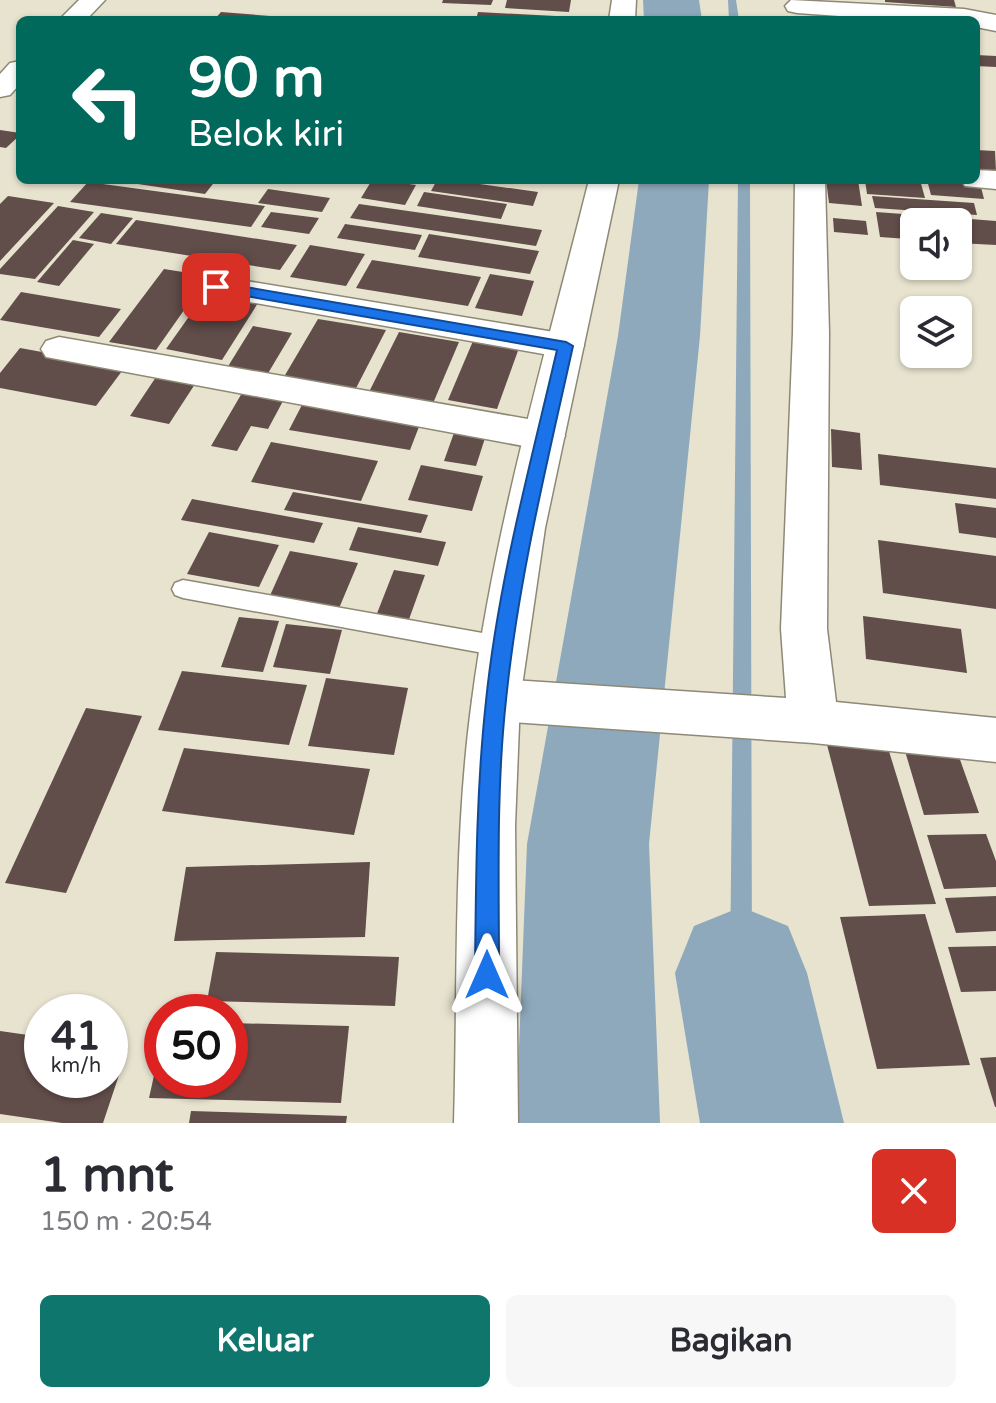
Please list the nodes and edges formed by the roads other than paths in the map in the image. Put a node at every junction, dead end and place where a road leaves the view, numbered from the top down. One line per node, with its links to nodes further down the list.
1 (93, 0): 3 (street)
2 (797, 9): 4 (street)
3 (76, 16)
4 (943, 16)
5 (16, 73): 6 (street)
6 (0, 89)
7 (603, 184): 10 (street)
8 (810, 184): 16 (street)
9 (216, 287): 10 (street)
10 (566, 346): 12 (street)
11 (59, 349): 12 (street)
12 (545, 436): 14 (street)
13 (183, 589): 14 (lane)
14 (505, 647): 15 (street)
15 (513, 700): 16 (street); 18 (street)
16 (813, 721): 17 (street)
17 (996, 740)
18 (486, 1123)

